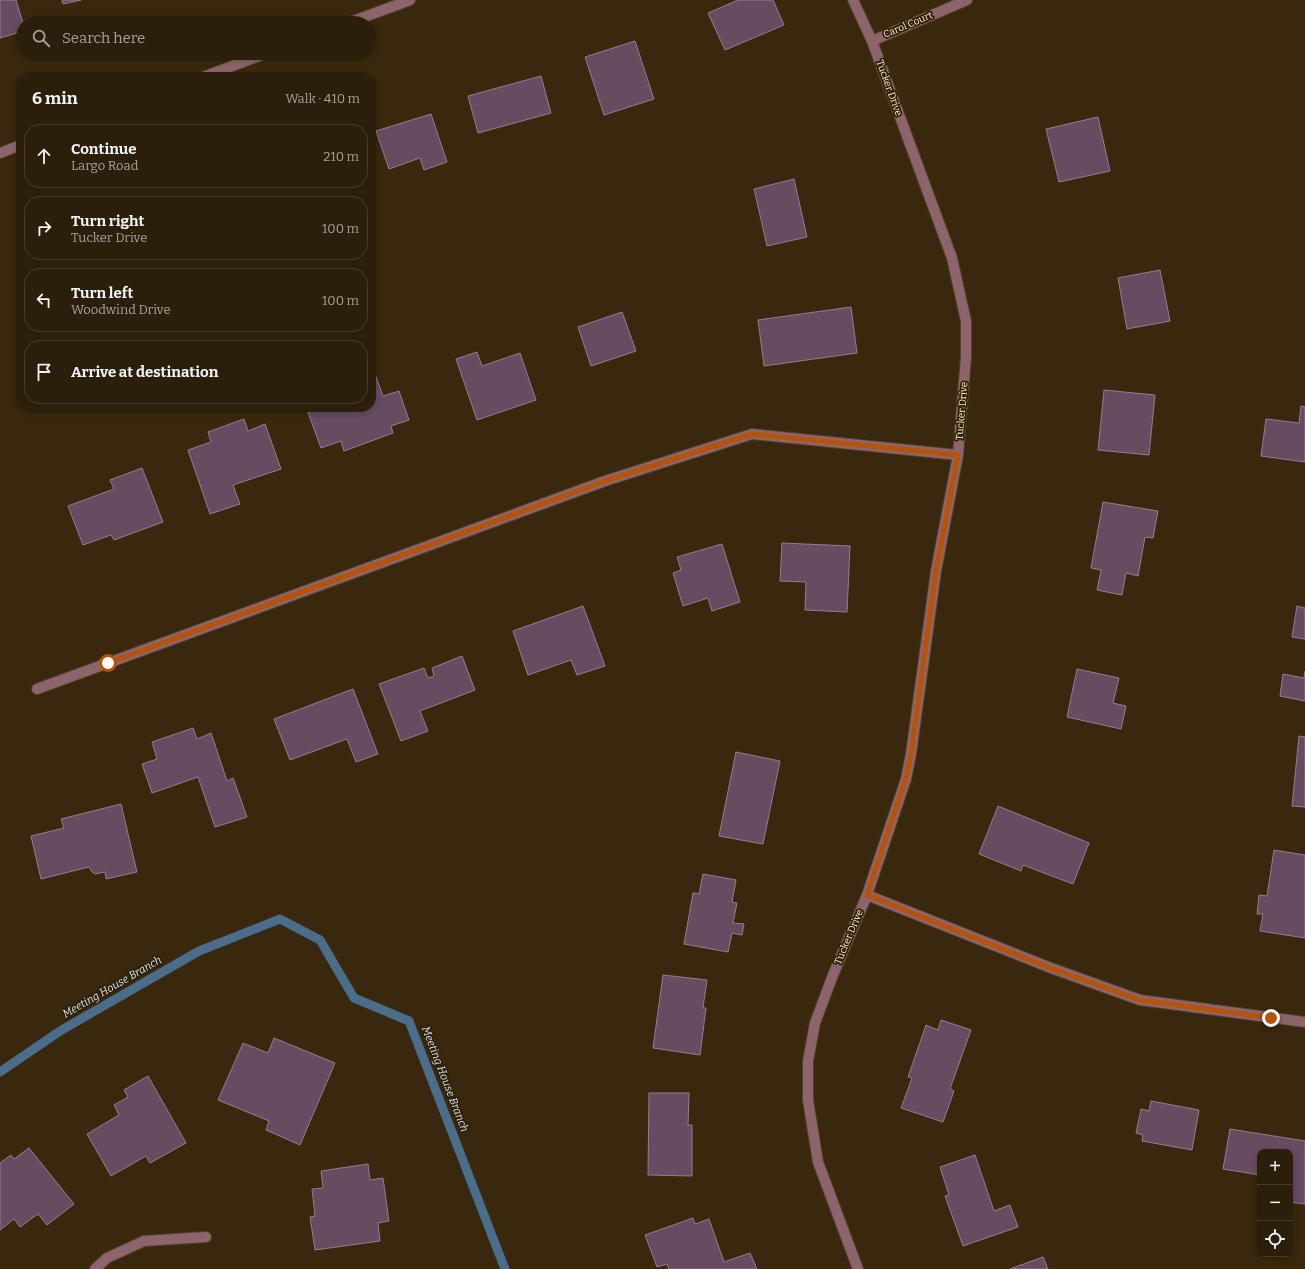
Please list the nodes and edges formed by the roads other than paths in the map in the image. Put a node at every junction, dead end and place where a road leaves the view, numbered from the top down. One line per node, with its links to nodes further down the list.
1 (410, 0): 4 (street)
2 (853, 0): 5 (street, Tucker Drive)
3 (967, 0): 5 (street, Carol Court)
4 (367, 16)
5 (872, 41): 10 (street, Tucker Drive)
6 (248, 60): 7 (street)
7 (216, 72)
8 (16, 147): 9 (street)
9 (0, 153)
10 (958, 455): 11 (street); 12 (street, Tucker Drive)
11 (37, 689)
12 (867, 895): 13 (street); 16 (street, Tucker Drive)
13 (1305, 1022)
14 (206, 1237): 15 (street)
15 (95, 1269)
16 (858, 1269)

